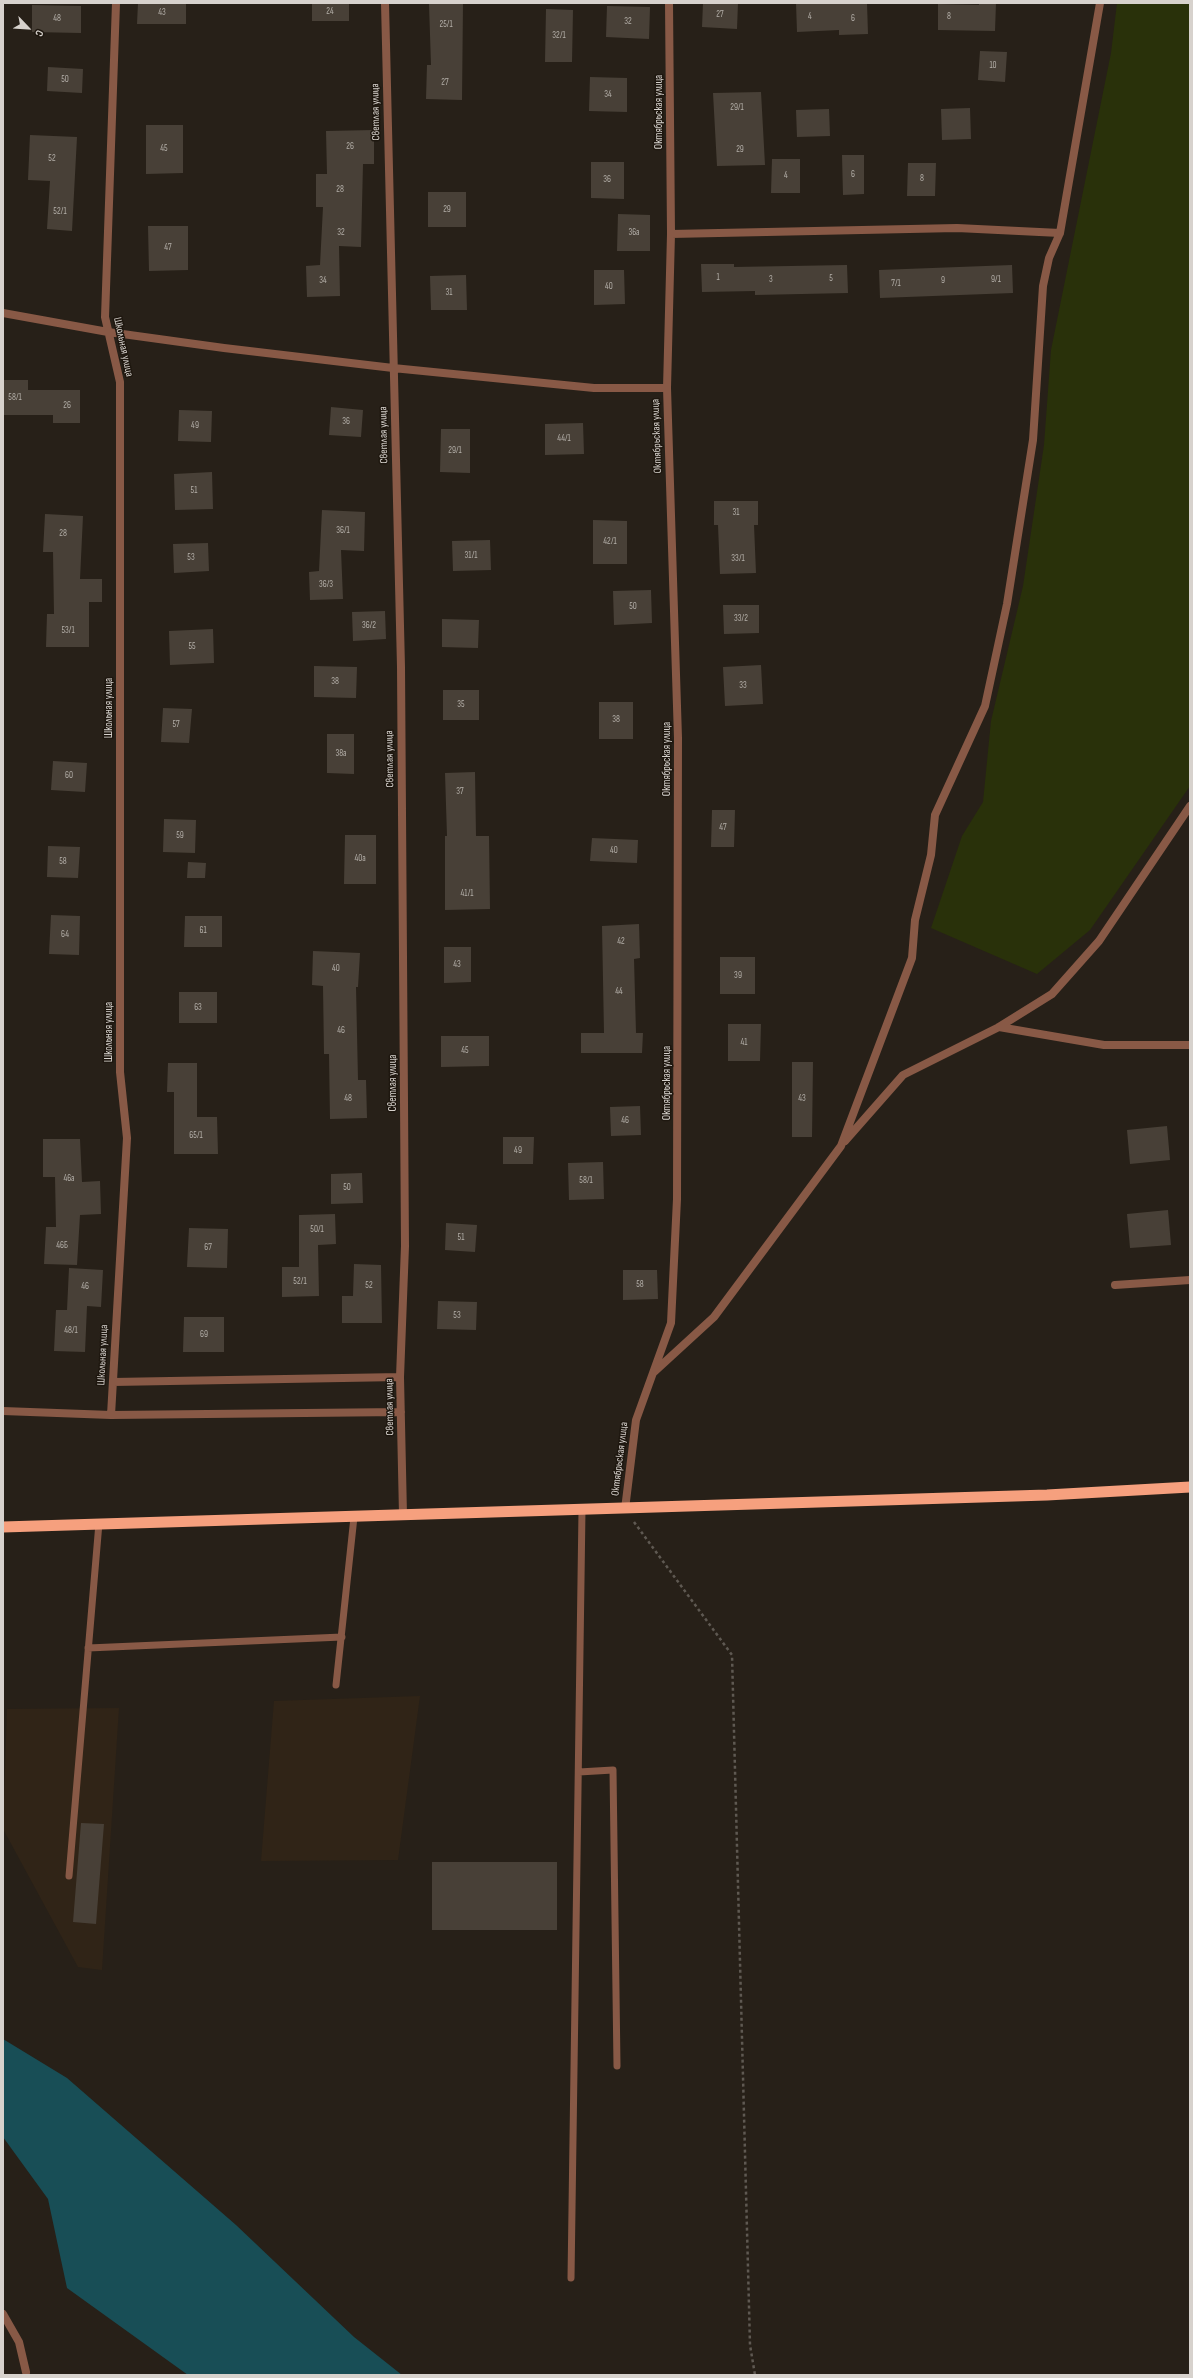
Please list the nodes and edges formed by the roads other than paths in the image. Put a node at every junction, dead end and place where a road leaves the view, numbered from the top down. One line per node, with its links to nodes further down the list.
1 (116, 3): 8 (street, Школьная улица)
2 (385, 3): 9 (street, Светлая улица)
3 (669, 3): 6 (street, Октябрьская улица)
4 (1100, 3): 5 (street)
5 (1060, 233): 6 (street); 14 (street)
6 (671, 234): 10 (street, Октябрьская улица)
7 (3, 313): 8 (street)
8 (108, 332): 9 (street); 19 (street, Школьная улица)
9 (393, 368): 10 (street); 18 (street, Светлая улица)
10 (667, 388): 17 (street, Октябрьская улица)
11 (1190, 806): 12 (street)
12 (999, 1026): 13 (street); 14 (street)
13 (1190, 1045)
14 (841, 1146): 17 (street)
15 (1190, 1280): 16 (street)
16 (1115, 1285)
17 (653, 1373): 24 (street, Октябрьская улица)
18 (400, 1377): 19 (street); 21 (street, Светлая улица)
19 (112, 1382): 22 (street, Школьная улица)
20 (3, 1411): 22 (street)
21 (401, 1412): 22 (street); 26 (street, Светлая улица)
22 (111, 1415)
23 (1190, 1487): 24 (highway)
24 (625, 1509): 25 (highway)
25 (582, 1510): 26 (highway); 33 (lane)
26 (403, 1515): 27 (highway)
27 (354, 1517): 28 (highway); 30 (lane)
28 (99, 1523): 29 (highway); 31 (lane)
29 (3, 1527)
30 (342, 1637): 31 (lane); 32 (lane)
31 (88, 1648): 34 (lane)
32 (336, 1685)
33 (579, 1772): 35 (lane); 36 (lane)
34 (69, 1876)
35 (617, 2066)
36 (571, 2278)
37 (3, 2314): 38 (street)
38 (26, 2372)

